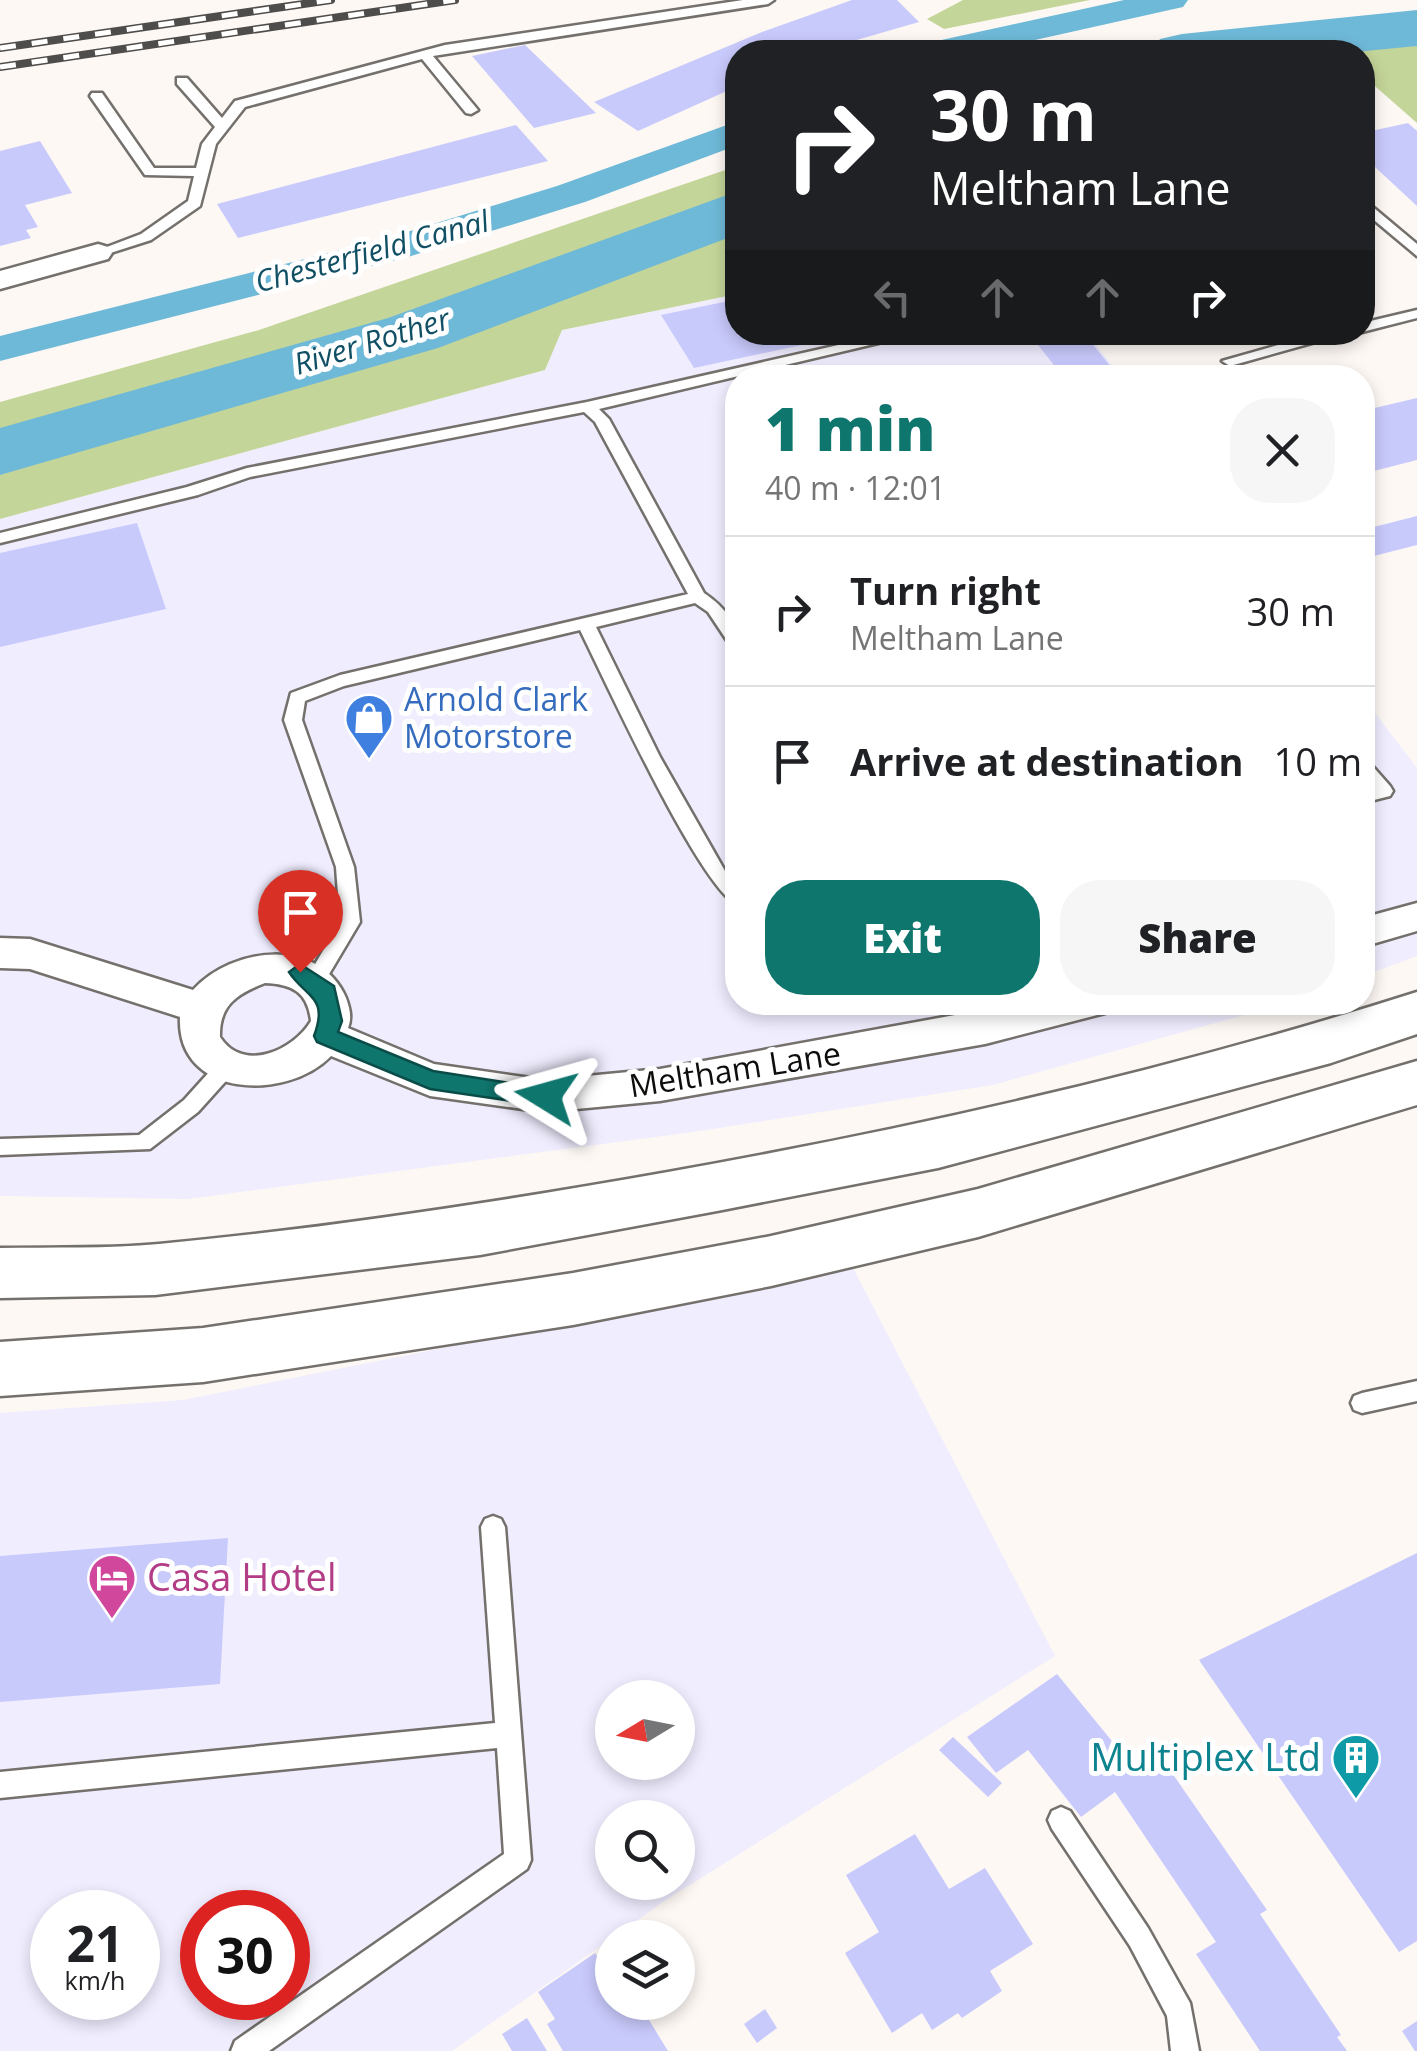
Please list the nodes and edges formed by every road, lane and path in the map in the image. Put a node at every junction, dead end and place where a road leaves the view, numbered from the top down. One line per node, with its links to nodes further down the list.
1 (768, 0): 2 (lane)
2 (425, 54): 5 (lane); 6 (lane)
3 (182, 81): 6 (lane)
4 (96, 96): 7 (lane)
5 (471, 110)
6 (222, 126): 7 (lane)
7 (203, 172): 10 (lane)
8 (1375, 214): 9 (lane)
9 (1417, 252)
10 (98, 254): 11 (street)
11 (0, 280)
12 (1417, 314): 13 (lane)
13 (1375, 325)
14 (861, 345): 17 (lane)
15 (1293, 345): 16 (lane)
16 (1230, 361)
17 (774, 365)
18 (725, 376): 19 (lane)
19 (587, 408): 20 (lane); 21 (lane)
20 (0, 538)
21 (698, 596): 22 (lane); 23 (lane)
22 (585, 622): 24 (lane); 28 (lane)
23 (725, 624)
24 (725, 886)
25 (1417, 918): 26 (street)
26 (1375, 929)
27 (0, 953): 29 (street)
28 (315, 981): 29 (street); 32 (street)
29 (201, 1008): 33 (street)
30 (1417, 1013): 36 (highway)
31 (1038, 1015): 32 (street, Meltham Lane)
32 (325, 1036): 33 (street)
33 (228, 1066): 35 (lane)
34 (1417, 1084): 37 (highway)
35 (0, 1146)
36 (0, 1273)
37 (0, 1369)
38 (1417, 1391): 39 (lane)
39 (1362, 1403)
40 (493, 1526): 41 (lane)
41 (509, 1734): 42 (lane); 44 (lane)
42 (0, 1785)
43 (1062, 1820): 45 (lane)
44 (245, 2051)
45 (1185, 2051)

